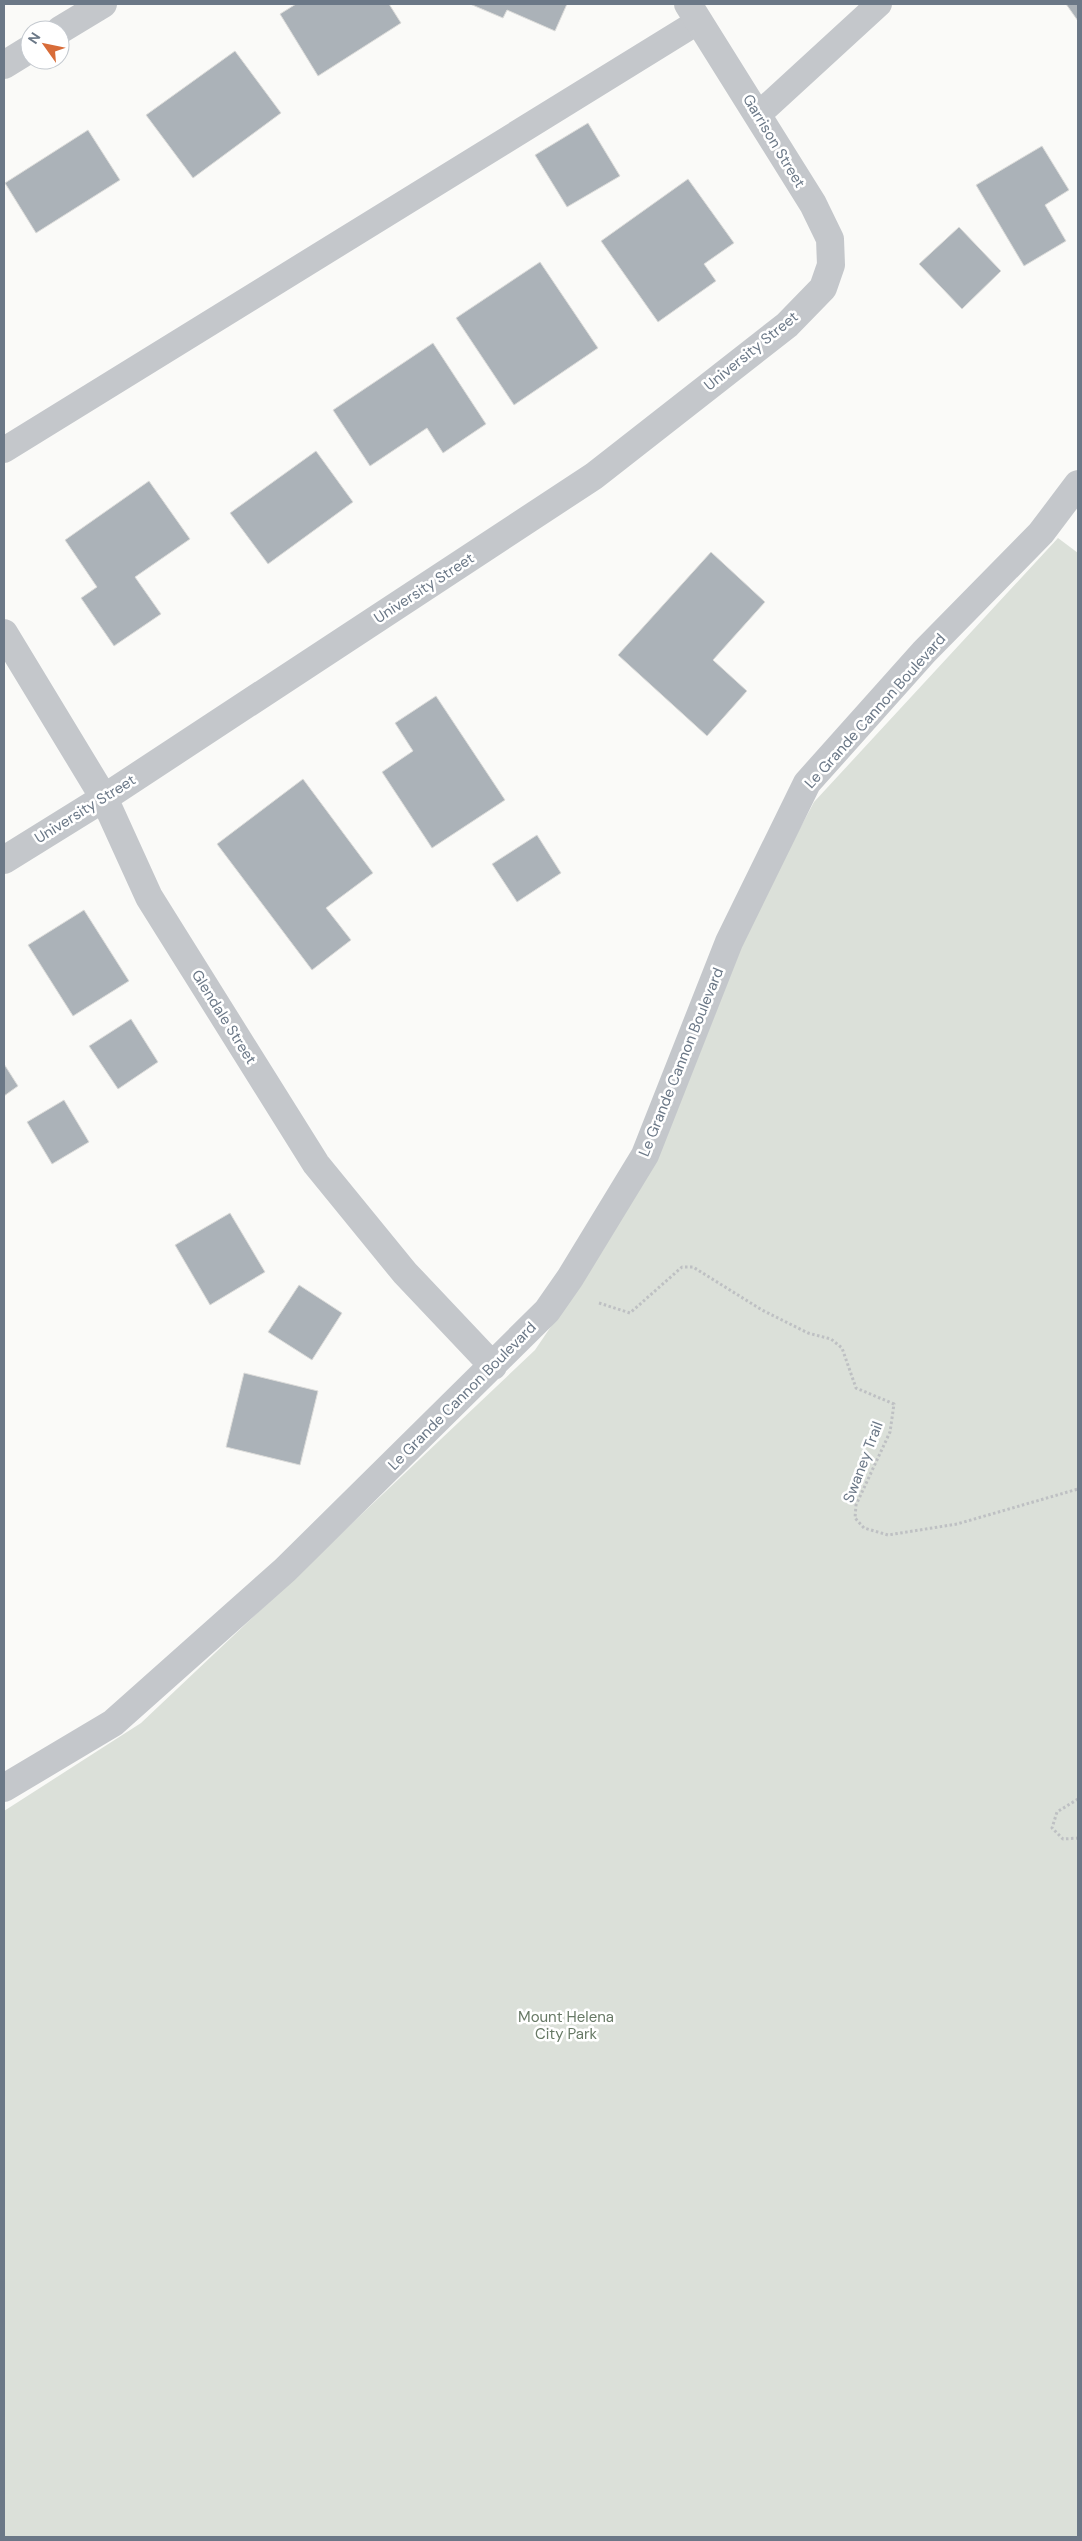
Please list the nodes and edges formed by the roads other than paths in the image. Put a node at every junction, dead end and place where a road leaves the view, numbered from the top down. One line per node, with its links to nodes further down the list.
1 (103, 4): 4 (street)
2 (879, 4): 7 (lane)
3 (694, 12): 7 (street, Garrison Street); 9 (lane)
4 (70, 24)
5 (20, 55): 6 (street)
6 (4, 65)
7 (758, 115): 8 (street, Garrison Street)
8 (823, 288): 12 (street, University Street)
9 (4, 450)
10 (1078, 484): 14 (street, Le Grande Cannon Boulevard)
11 (4, 633): 12 (street, Glendale Street)
12 (104, 798): 13 (street, University Street); 14 (street, Glendale Street)
13 (4, 860)
14 (493, 1366): 15 (street, Le Grande Cannon Boulevard)
15 (4, 1788)

